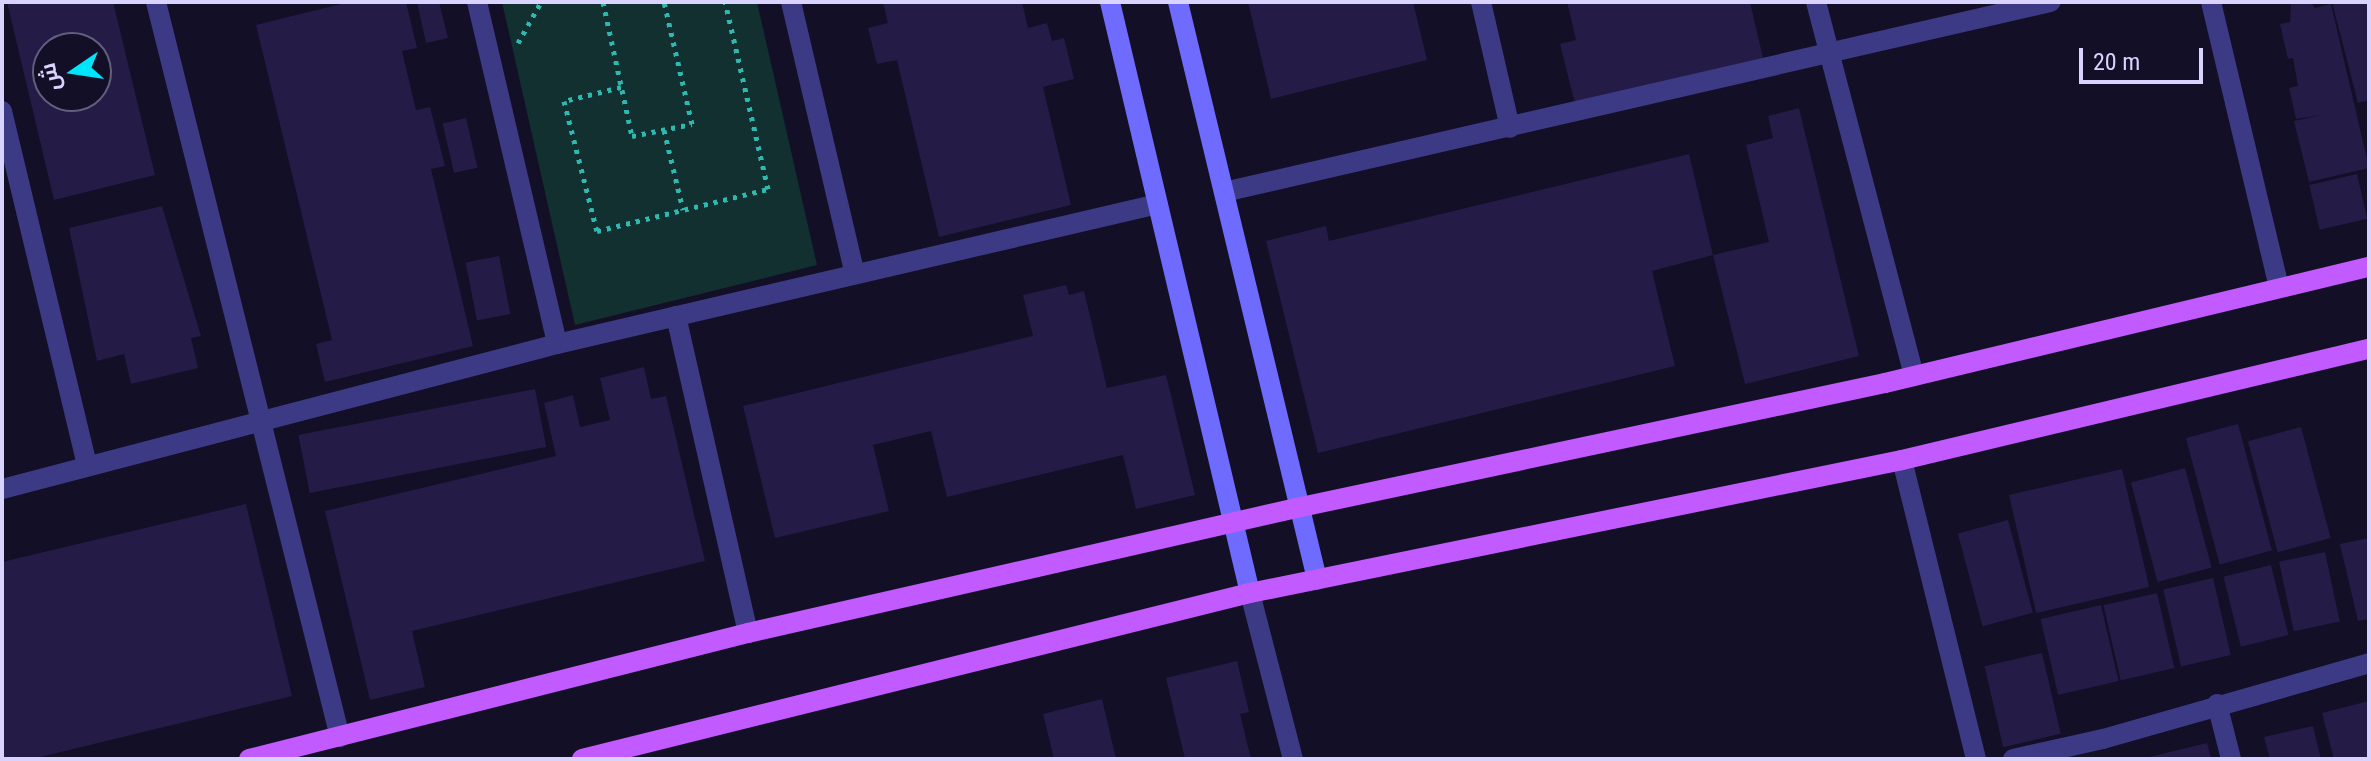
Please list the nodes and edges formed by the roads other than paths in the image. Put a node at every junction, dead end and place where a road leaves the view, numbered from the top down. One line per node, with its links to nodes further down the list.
1 (156, 2): 22 (street)
2 (477, 2): 19 (street)
3 (791, 2): 16 (street)
4 (1110, 2): 14 (main road)
5 (1178, 2): 13 (main road)
6 (1481, 2): 12 (street)
7 (1816, 2): 10 (street)
8 (2050, 2): 10 (street)
9 (2211, 2): 17 (street)
10 (1830, 56): 12 (street); 21 (street)
11 (2, 111): 24 (street)
12 (1510, 128): 13 (street)
13 (1224, 192): 26 (main road)
14 (1158, 204): 16 (street); 27 (main road)
15 (2369, 267): 17 (main road)
16 (855, 274): 18 (street)
17 (2279, 288): 21 (main road)
18 (676, 316): 19 (street); 30 (street)
19 (557, 344): 22 (street)
20 (2369, 349): 23 (main road)
21 (1914, 376): 26 (main road)
22 (257, 421): 24 (street); 33 (street)
23 (1902, 460): 28 (main road); 39 (street)
24 (87, 466): 25 (street)
25 (2, 489)
26 (1301, 507): 27 (main road); 28 (main road)
27 (1234, 523): 29 (main road); 30 (main road)
28 (1317, 579): 29 (main road)
29 (1250, 593): 34 (main road); 38 (street)
30 (748, 633): 33 (main road)
31 (2369, 663): 32 (street)
32 (2217, 704): 40 (street); 41 (street)
33 (340, 737): 35 (main road)
34 (646, 751): 37 (main road)
35 (300, 753): 36 (main road)
36 (249, 759)
37 (582, 759)
38 (1293, 759)
39 (1976, 759)
40 (2013, 759)
41 (2231, 759)

